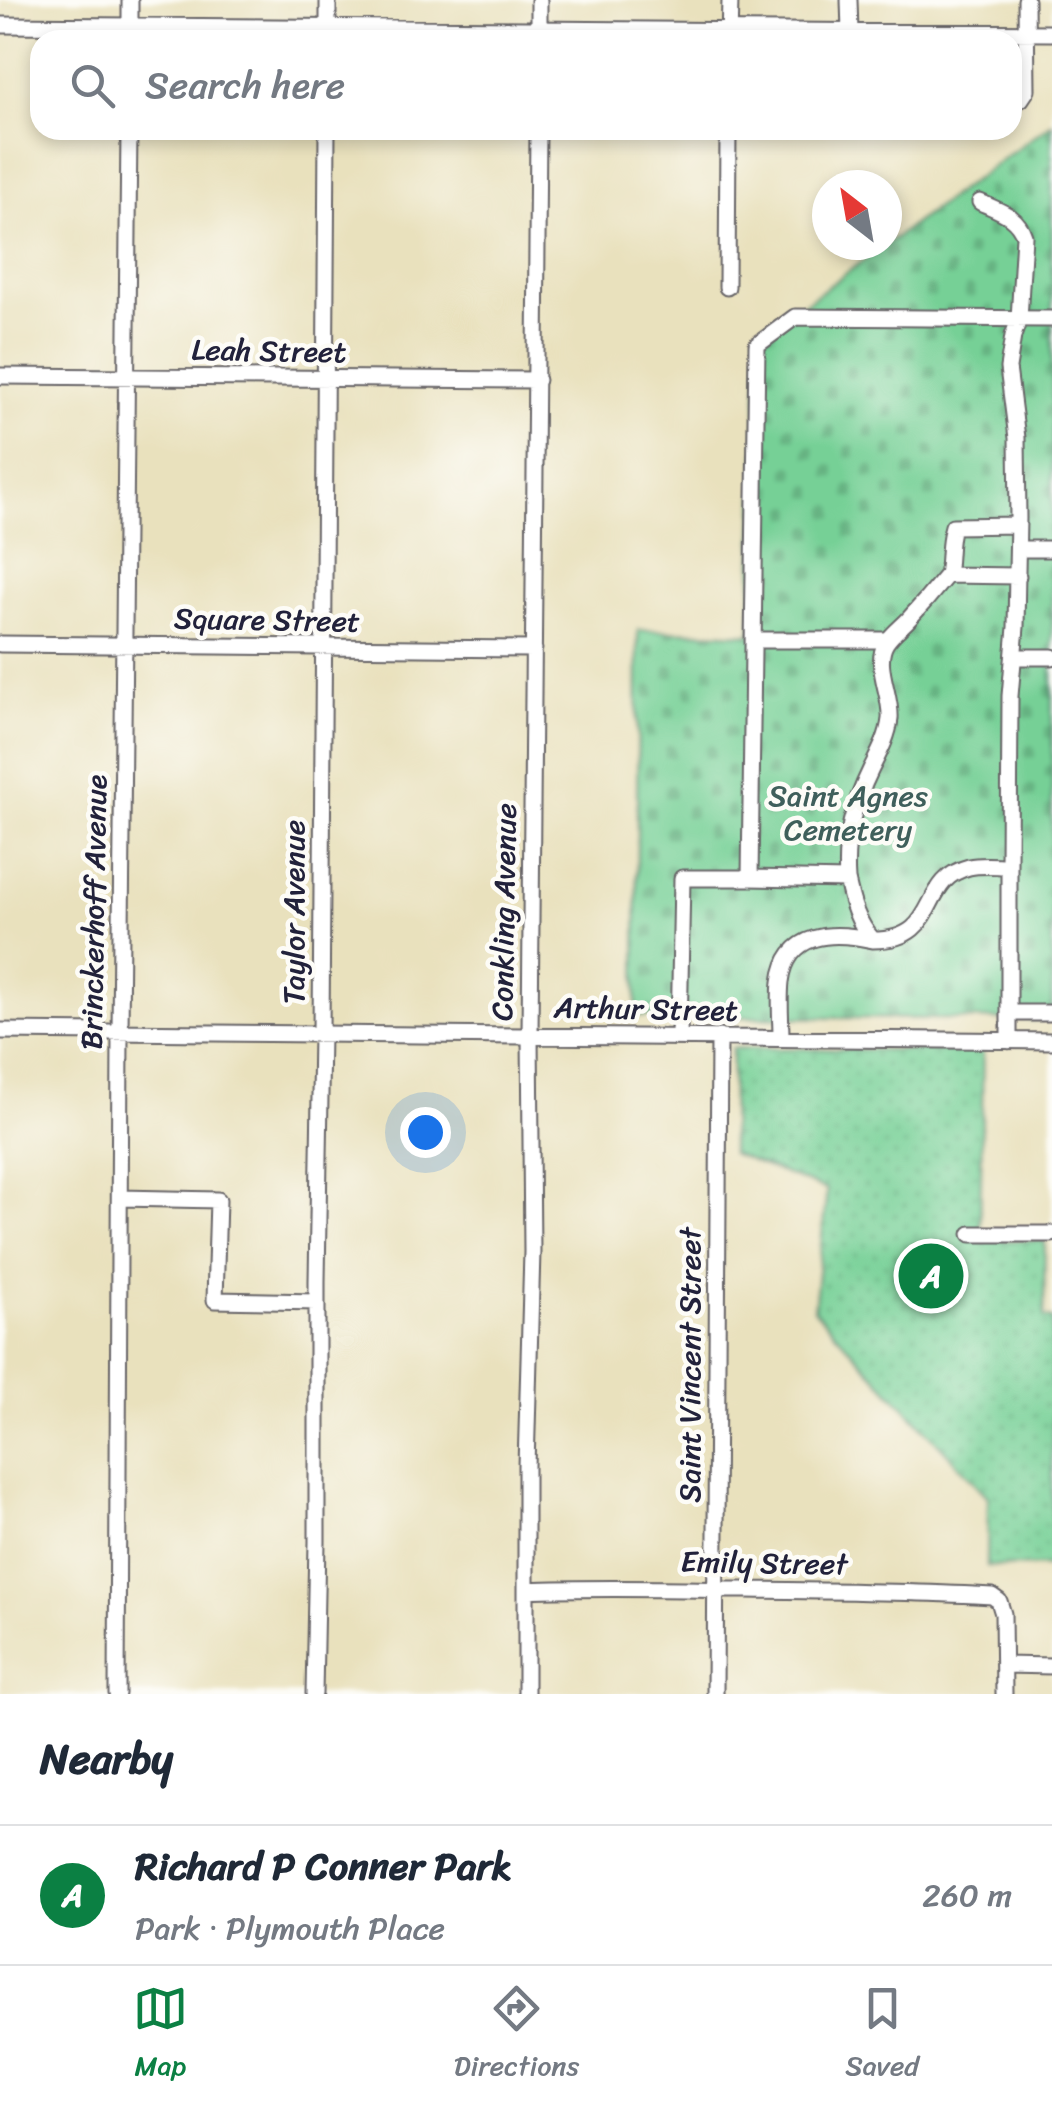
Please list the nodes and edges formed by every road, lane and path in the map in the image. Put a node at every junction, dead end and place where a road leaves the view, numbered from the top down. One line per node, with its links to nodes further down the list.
1 (130, 0): 9 (street)
2 (328, 0): 10 (street)
3 (539, 0): 11 (street)
4 (730, 0): 12 (street)
5 (850, 0): 13 (street)
6 (1026, 0): 15 (street)
7 (0, 24): 8 (street)
8 (87, 30)
9 (130, 30)
10 (328, 30)
11 (539, 30)
12 (730, 30)
13 (850, 30)
14 (1022, 32): 15 (street)
15 (1028, 32): 16 (street); 17 (street)
16 (1052, 32)
17 (1022, 99)
18 (129, 140): 27 (street, Brinckerhoff Avenue)
19 (327, 140): 28 (street, Taylor Avenue)
20 (538, 140): 29 (street, Conkling Avenue)
21 (728, 140): 23 (street)
22 (980, 202): 24 (street)
23 (726, 287)
24 (1019, 319): 25 (street); 30 (street); 35 (street)
25 (1052, 319)
26 (0, 376): 27 (street, Leah Street)
27 (126, 377): 28 (street, Leah Street); 38 (street, Brinckerhoff Avenue)
28 (325, 380): 29 (street, Leah Street); 39 (street, Taylor Avenue)
29 (537, 380): 40 (street, Conkling Avenue)
30 (1018, 525): 31 (street); 33 (street)
31 (1018, 549): 32 (street); 34 (street)
32 (1052, 549)
33 (947, 575): 34 (street); 36 (street)
34 (1018, 576): 41 (street)
35 (753, 640): 36 (street); 44 (street)
36 (887, 640): 45 (street)
37 (0, 644): 38 (street, Square Street)
38 (125, 645): 39 (street, Square Street); 50 (street, Brinckerhoff Avenue)
39 (323, 649): 40 (street, Square Street); 51 (street, Taylor Avenue)
40 (534, 649): 52 (street, Conkling Avenue)
41 (1015, 657): 42 (street); 43 (street)
42 (1052, 657)
43 (1009, 866): 46 (street); 47 (street)
44 (750, 878): 45 (street); 53 (street)
45 (847, 880): 46 (street)
46 (873, 940): 55 (street)
47 (1009, 1013): 48 (street); 56 (street)
48 (1052, 1013)
49 (0, 1031): 50 (street, Arthur Street)
50 (120, 1032): 51 (street, Arthur Street); 58 (street, Brinckerhoff Avenue)
51 (321, 1034): 52 (street, Arthur Street); 61 (street, Taylor Avenue)
52 (530, 1035): 53 (street, Arthur Street); 62 (street, Conkling Avenue)
53 (679, 1037): 54 (street, Arthur Street)
54 (720, 1037): 55 (street, Arthur Street); 63 (street, Saint Vincent Street)
55 (781, 1038): 56 (street, Arthur Street)
56 (1009, 1041): 57 (street, Arthur Street)
57 (1052, 1041)
58 (120, 1198): 61 (street); 66 (street, Brinckerhoff Avenue)
59 (972, 1234): 60 (street)
60 (1052, 1234)
61 (317, 1302): 67 (street, Taylor Avenue)
62 (526, 1590): 63 (street, Emily Street); 68 (street, Conkling Avenue)
63 (716, 1590): 64 (street, Emily Street); 69 (street, Saint Vincent Street)
64 (1004, 1666): 65 (street); 70 (street)
65 (1052, 1666)
66 (117, 1694)
67 (314, 1694)
68 (526, 1694)
69 (715, 1694)
70 (1004, 1694)

